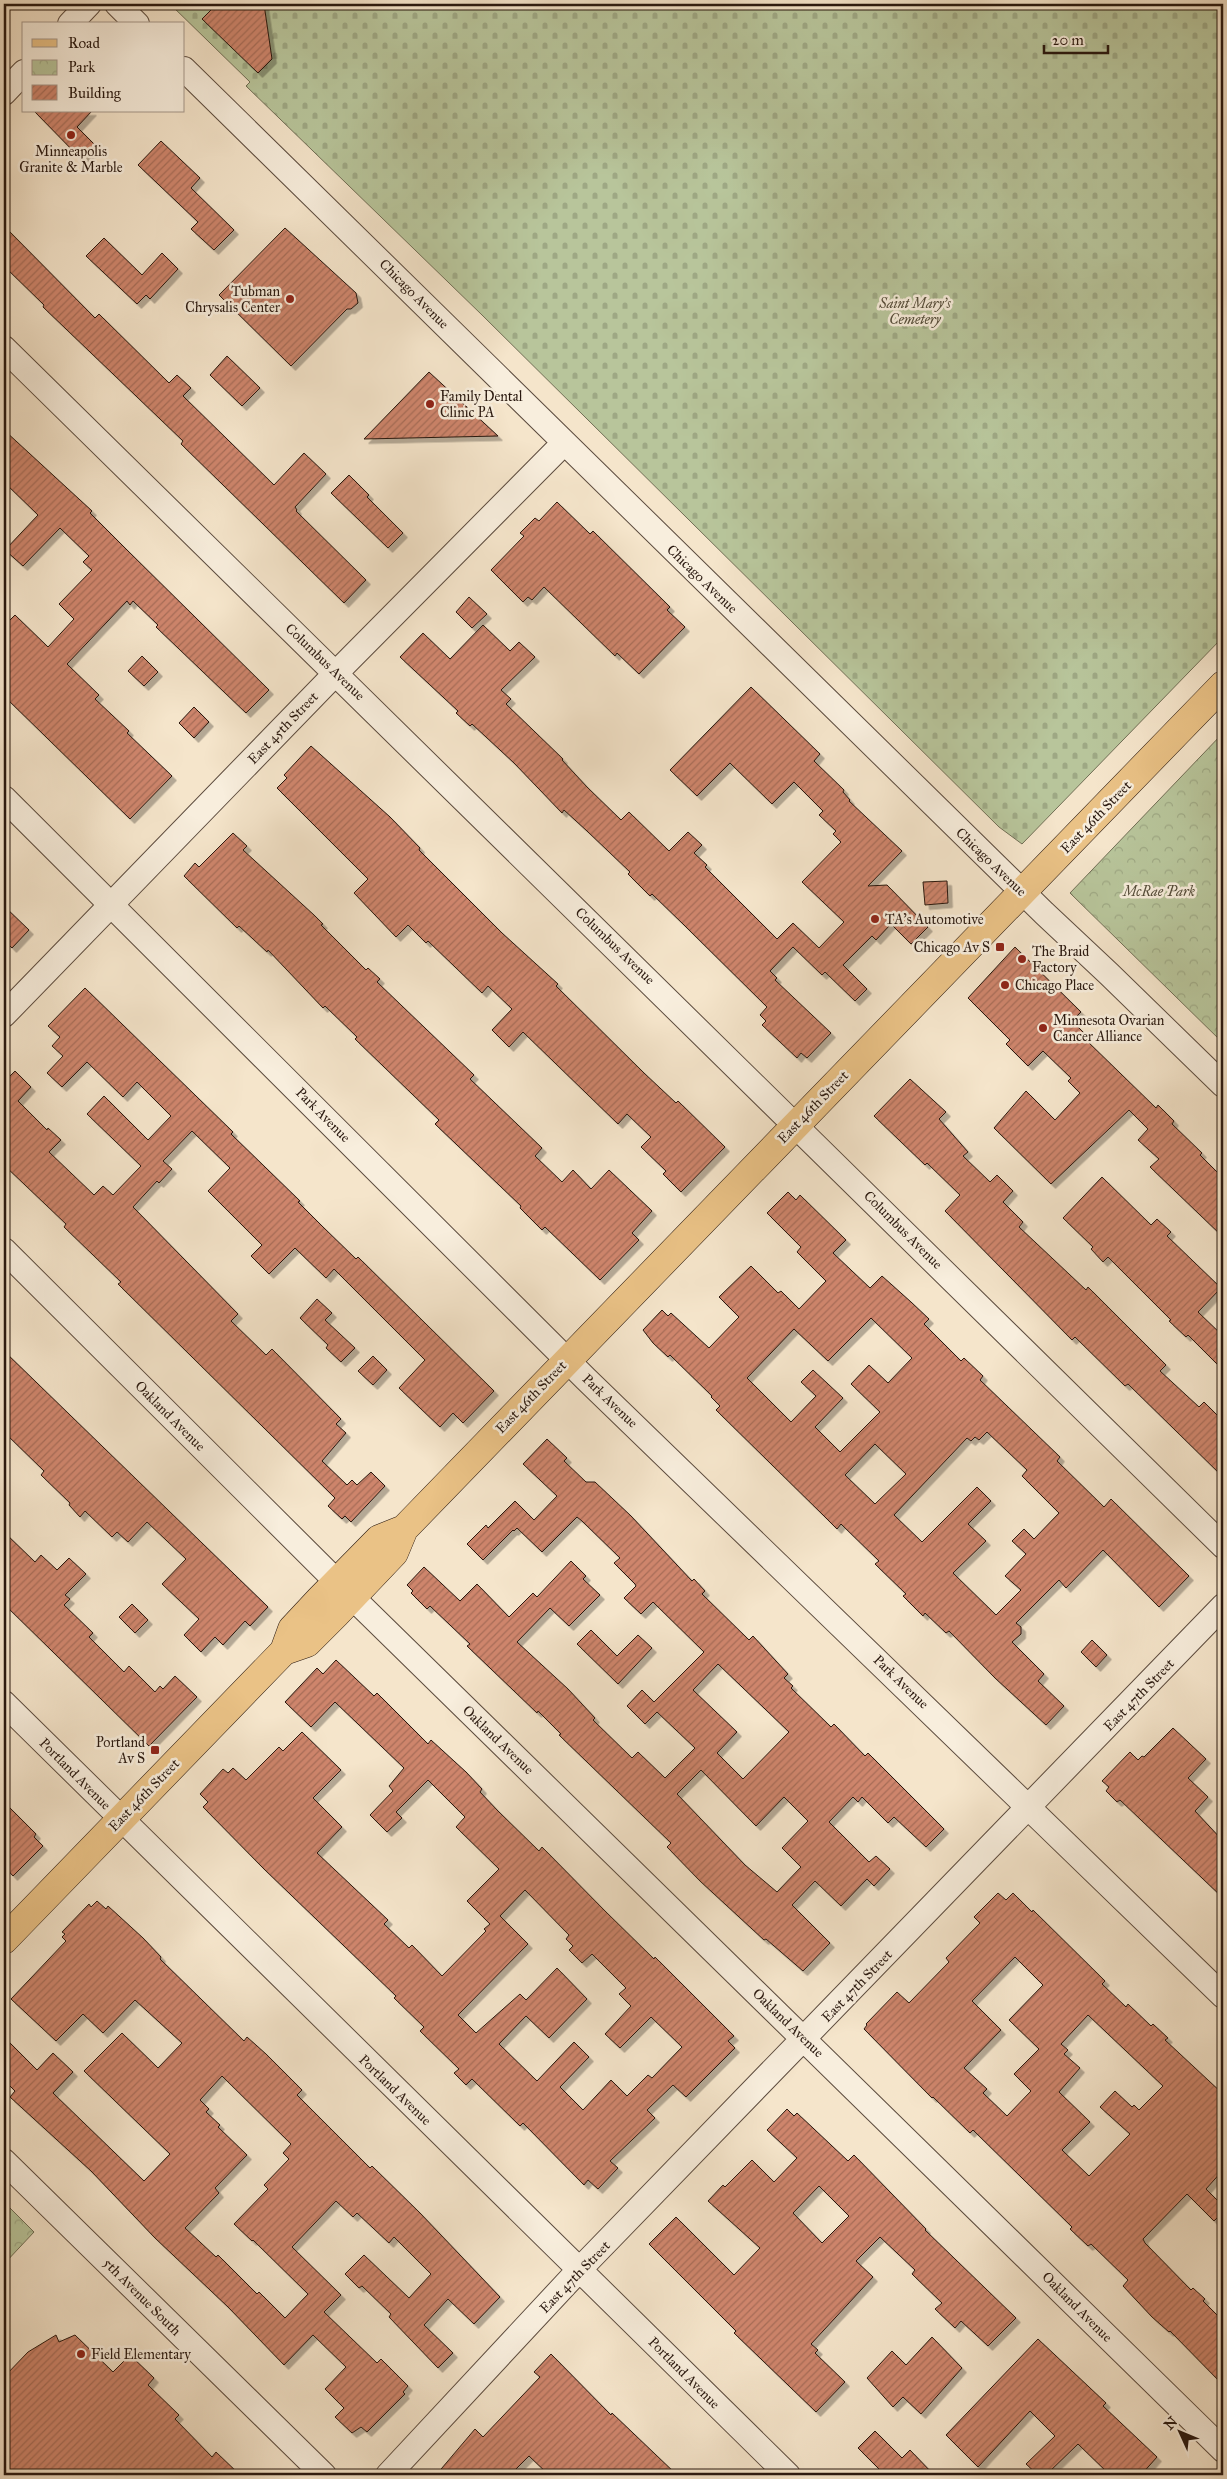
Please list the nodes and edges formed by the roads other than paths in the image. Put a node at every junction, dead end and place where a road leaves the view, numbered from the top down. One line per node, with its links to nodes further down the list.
1 (89, 4): 3 (street)
2 (117, 4): 4 (street)
3 (72, 22)
4 (135, 22)
5 (185, 70): 9 (street, Chicago Avenue)
6 (22, 74): 7 (street)
7 (4, 93)
8 (4, 348): 10 (street, Columbus Avenue)
9 (564, 443): 10 (street, East 45th Street); 13 (street, Chicago Avenue)
10 (336, 672): 14 (street, East 45th Street); 17 (street, Columbus Avenue)
11 (1223, 686): 13 (main road, East 46th Street)
12 (4, 798): 14 (street, Park Avenue)
13 (1022, 892): 16 (street, Chicago Avenue); 17 (main road, East 46th Street)
14 (111, 904): 15 (street, East 45th Street); 19 (street, Park Avenue)
15 (4, 1015)
16 (1223, 1085)
17 (796, 1124): 19 (main road, East 46th Street); 20 (street, Columbus Avenue)
18 (4, 1250): 21 (street, Oakland Avenue)
19 (567, 1360): 21 (main road, East 46th Street); 24 (street, Park Avenue)
20 (1223, 1546)
21 (344, 1590): 25 (main road, East 46th Street); 28 (street, Oakland Avenue)
22 (1223, 1606): 24 (street, East 47th Street)
23 (4, 1703): 25 (street, Portland Avenue)
24 (1030, 1807): 27 (street, Park Avenue); 28 (street, East 47th Street)
25 (120, 1820): 26 (main road, East 46th Street); 30 (street, Portland Avenue)
26 (4, 1940)
27 (1223, 1996)
28 (805, 2039): 30 (street, East 47th Street); 31 (street, Oakland Avenue)
29 (4, 2161): 32 (street, 5th Avenue South)
30 (579, 2270): 33 (street, East 47th Street); 34 (street, Portland Avenue)
31 (1223, 2450)
32 (324, 2475)
33 (388, 2475)
34 (788, 2475)

